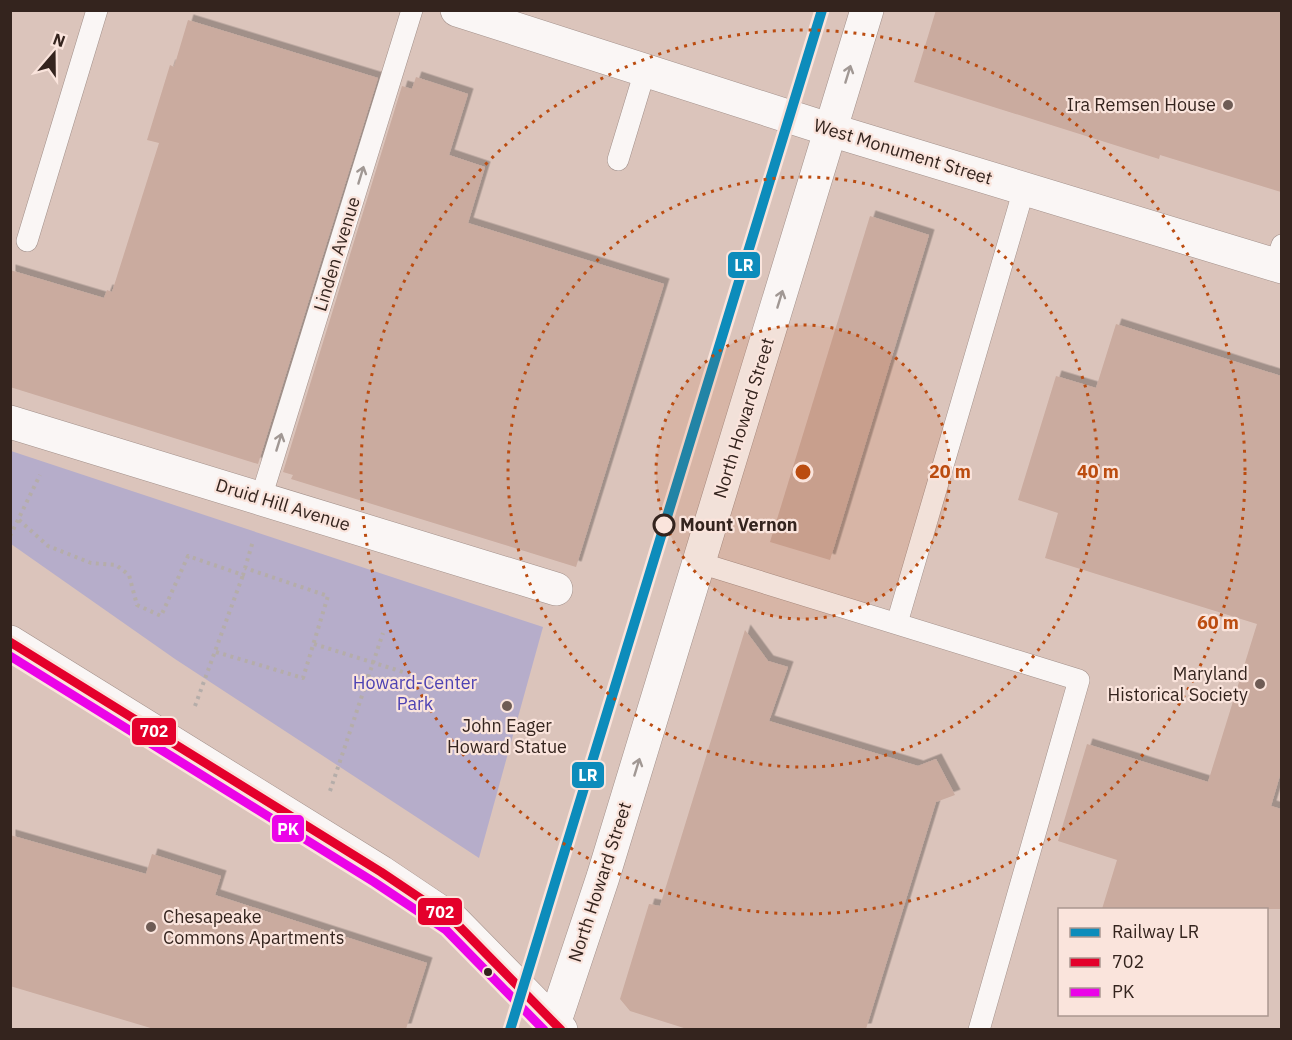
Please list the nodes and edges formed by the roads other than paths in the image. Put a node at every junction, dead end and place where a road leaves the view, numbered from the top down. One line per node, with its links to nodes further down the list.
1 (97, 10): 9 (lane)
2 (412, 10): 12 (lane, Linden Avenue, one-way to 2)
3 (457, 10): 5 (main road, West Monument Street)
4 (867, 10): 6 (main road, North Howard Street, one-way to 4)
5 (645, 71): 6 (main road, West Monument Street); 7 (lane)
6 (831, 130): 8 (main road, West Monument Street); 13 (main road, North Howard Street, one-way to 6)
7 (618, 160)
8 (1024, 189): 10 (main road, West Monument Street); 15 (lane)
9 (27, 241)
10 (1279, 259)
11 (10, 422): 12 (main road, Druid Hill Avenue)
12 (261, 498): 14 (main road, Druid Hill Avenue)
13 (700, 562): 15 (lane); 17 (main road, North Howard Street, one-way to 13)
14 (556, 589)
15 (897, 623): 18 (lane)
16 (10, 642): 17 (main road)
17 (556, 1027)
18 (979, 1029)

